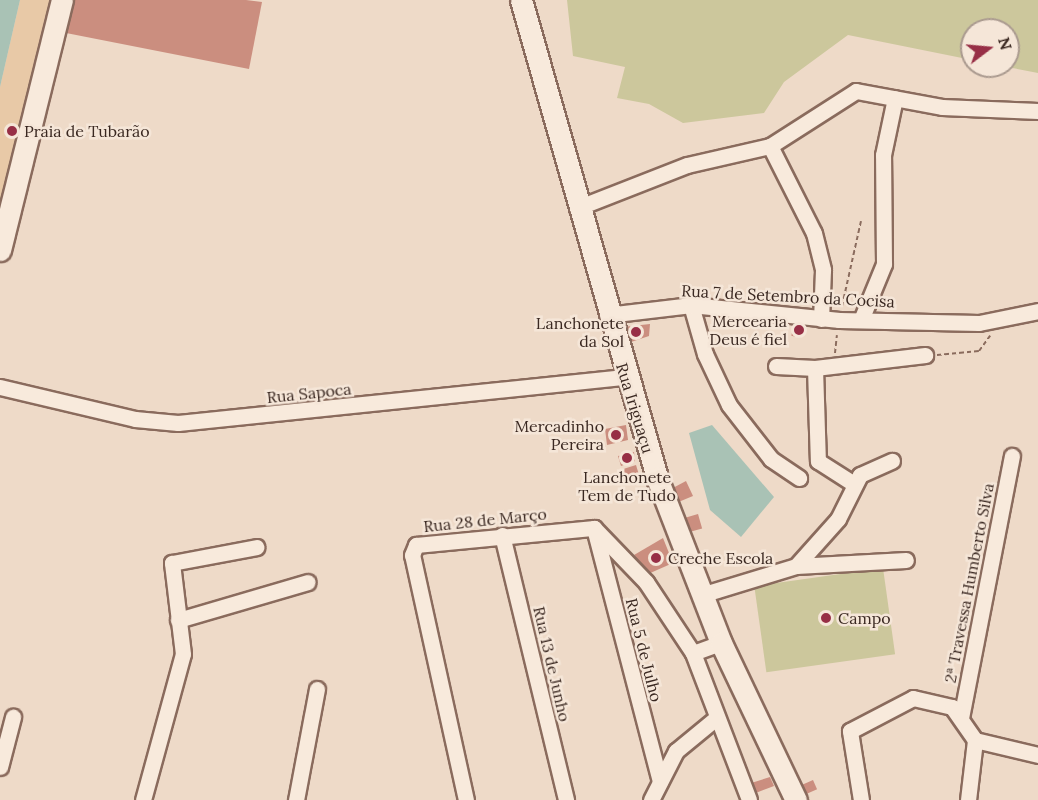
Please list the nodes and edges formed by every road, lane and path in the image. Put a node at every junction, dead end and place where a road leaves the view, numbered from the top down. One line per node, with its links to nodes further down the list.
1 (62, 0): 8 (main road)
2 (521, 0): 6 (main road, Rua Iriguaçu)
3 (895, 98): 4 (street); 5 (street); 14 (street)
4 (1038, 111)
5 (770, 146): 6 (street); 12 (street)
6 (577, 208): 11 (main road, Rua Iriguaçu)
7 (861, 221): 13 (path)
8 (0, 250)
9 (691, 305): 11 (street, Rua 7 de Setembro da Cocisa); 12 (street, Rua 7 de Setembro da Cocisa); 24 (street)
10 (1038, 311): 15 (street, Rua 7 de Setembro da Cocisa)
11 (607, 315): 20 (main road, Rua Iriguaçu)
12 (821, 319): 13 (street, Rua 7 de Setembro da Cocisa)
13 (839, 320): 14 (street, Rua 7 de Setembro da Cocisa); 18 (path)
14 (861, 320): 15 (street, Rua 7 de Setembro da Cocisa)
15 (998, 321): 16 (path)
16 (926, 355): 18 (street)
17 (776, 366): 19 (street)
18 (833, 366): 19 (street)
19 (815, 368): 25 (street)
20 (625, 377): 21 (street, Rua Sapoca); 32 (main road, Rua Iriguaçu)
21 (0, 387)
22 (1012, 456): 39 (street, 2ª Travessa Humberto Silva)
23 (892, 461): 25 (street)
24 (799, 478)
25 (854, 484): 30 (street)
26 (594, 528): 27 (street, Rua 28 de Março); 35 (street); 43 (street, Rua 5 de Julho)
27 (502, 536): 46 (street, Rua 28 de Março); 47 (street, Rua 13 de Junho)
28 (257, 547): 33 (street)
29 (906, 560): 30 (street)
30 (796, 566): 32 (street)
31 (308, 582): 33 (street)
32 (701, 595): 34 (main road, Rua Iriguaçu)
33 (178, 620): 44 (street)
34 (721, 643): 35 (street); 50 (main road, Rua Iriguaçu)
35 (693, 653): 38 (street)
36 (317, 689): 45 (street)
37 (13, 717): 42 (street)
38 (716, 718): 43 (street); 49 (street)
39 (962, 718): 40 (street); 51 (street)
40 (975, 740): 41 (street); 52 (street)
41 (1038, 754)
42 (0, 767)
43 (660, 782): 48 (street)
44 (143, 800)
45 (296, 800)
46 (466, 800)
47 (566, 800)
48 (651, 800)
49 (749, 800)
50 (796, 800)
51 (861, 800)
52 (968, 800)

